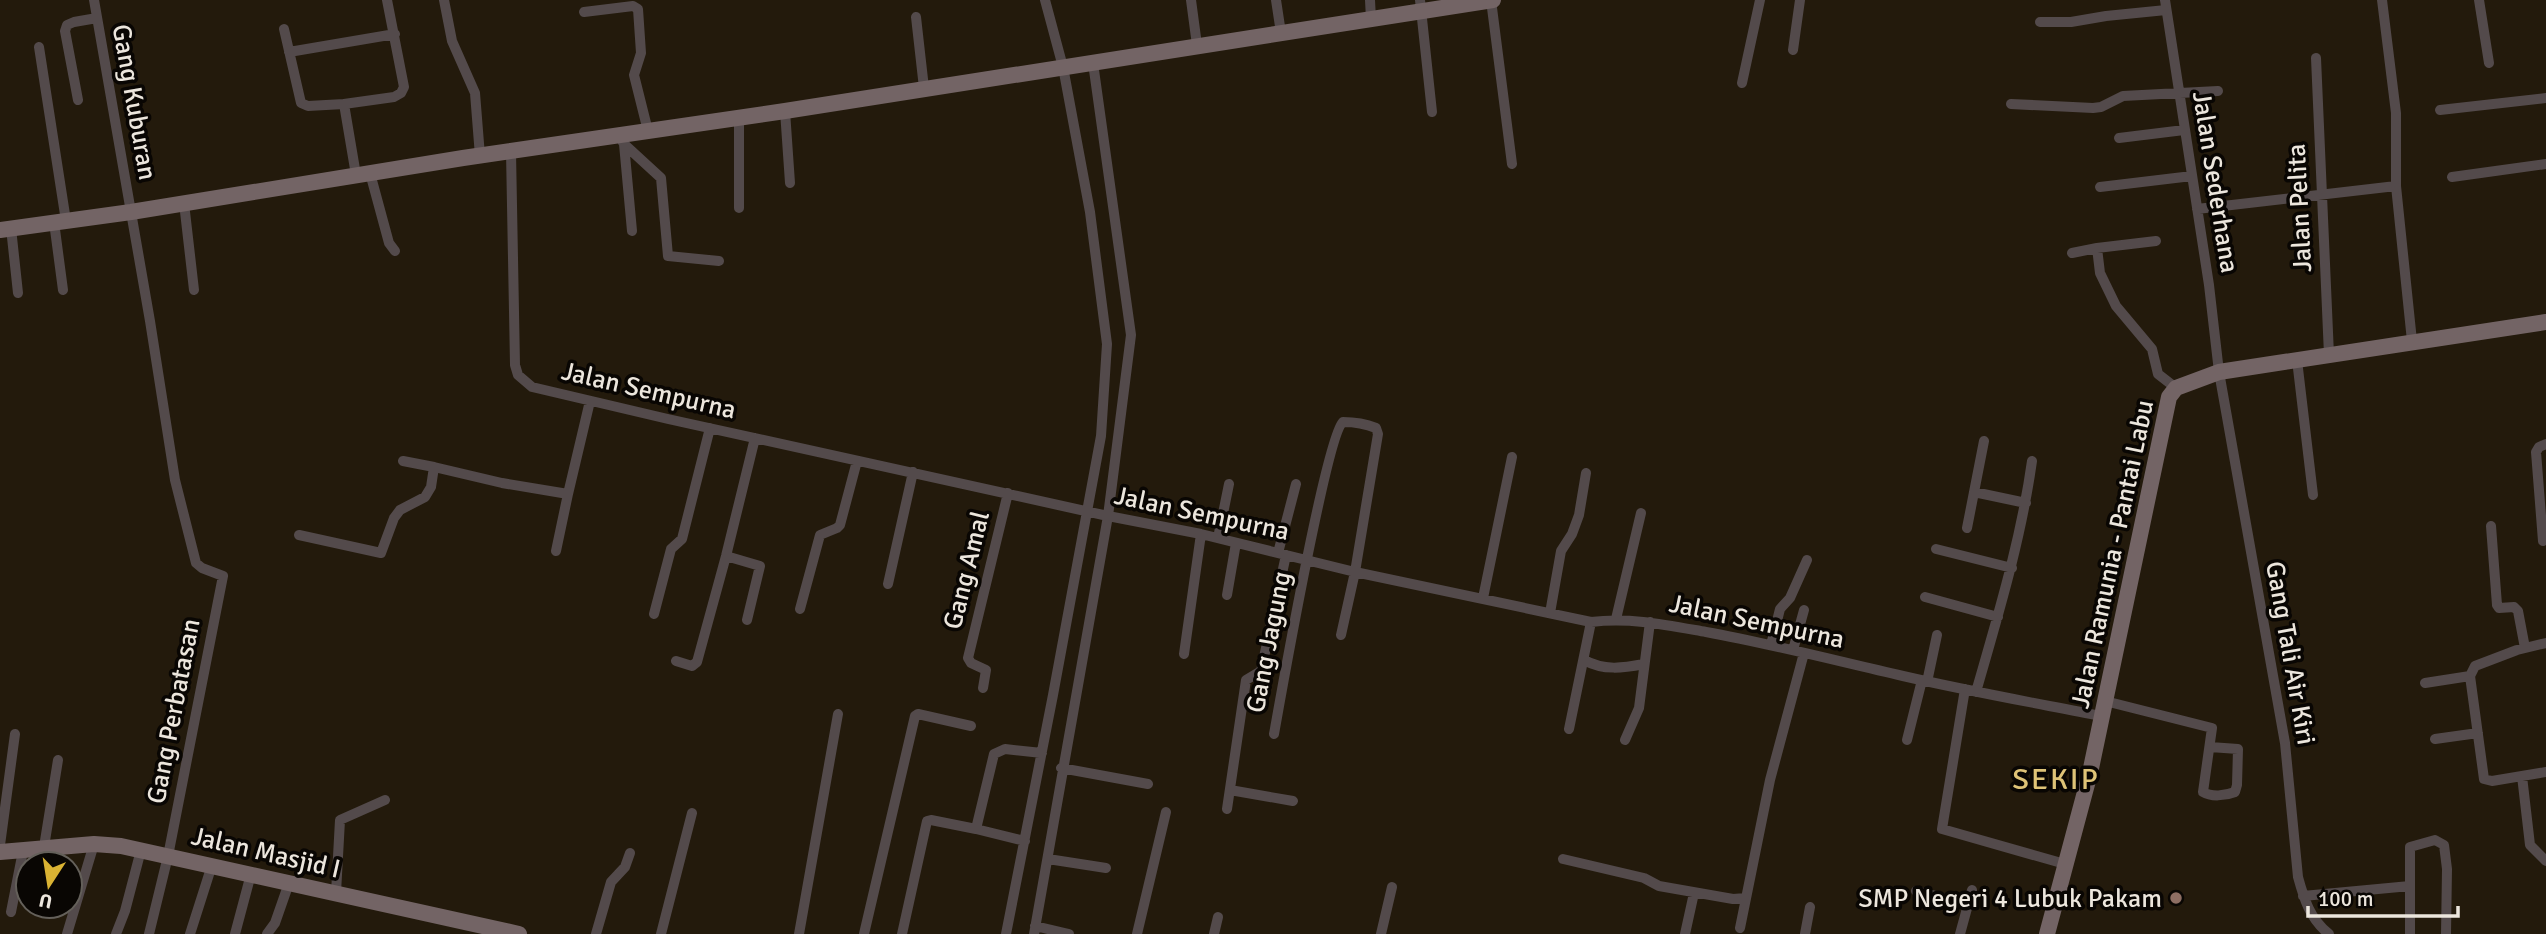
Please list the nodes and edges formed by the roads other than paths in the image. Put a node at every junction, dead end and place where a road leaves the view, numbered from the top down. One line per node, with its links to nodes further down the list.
1 (94, 0): 17 (street, Gang Kuburan)
2 (387, 0): 22 (street)
3 (444, 0): 47 (street)
4 (1045, 0): 29 (street)
5 (1191, 0): 23 (street)
6 (1276, 0): 21 (street)
7 (1370, 0): 18 (street)
8 (1492, 0): 13 (main road); 48 (street)
9 (1760, 0): 30 (street)
10 (1800, 0): 25 (street)
11 (2382, 0): 54 (street)
12 (2479, 0): 28 (street)
13 (1421, 5): 18 (main road); 40 (street)
14 (2166, 5): 19 (street); 33 (street, Jalan Sederhana)
15 (584, 12): 43 (street)
16 (916, 17): 31 (street)
17 (97, 18): 35 (street); 60 (street, Gang Kuburan)
18 (1371, 19): 21 (main road)
19 (2040, 22)
20 (284, 29): 26 (street)
21 (1281, 33): 23 (main road)
22 (395, 34): 26 (street); 36 (street)
23 (1197, 45): 29 (main road)
24 (39, 47): 61 (street)
25 (1793, 50)
26 (289, 52): 36 (street)
27 (2316, 58): 56 (street, Jalan Pelita)
28 (2489, 63)
29 (1077, 65): 31 (main road); 97 (street); 99 (street)
30 (1741, 83)
31 (924, 88): 39 (main road)
32 (2218, 91): 33 (street)
33 (2179, 93): 37 (street); 42 (street, Jalan Sederhana)
34 (2546, 98): 38 (street)
35 (78, 100)
36 (344, 104): 50 (street)
37 (2011, 104)
38 (2440, 110)
39 (785, 111): 41 (main road); 53 (street)
40 (1432, 112)
41 (739, 117): 43 (main road); 58 (street)
42 (2184, 130): 44 (street); 51 (street, Jalan Sederhana)
43 (648, 131): 45 (main road)
44 (2119, 138)
45 (621, 140): 46 (main road); 63 (street); 68 (street)
46 (511, 152): 47 (main road); 78 (street, Jalan Sempurna)
47 (480, 156): 50 (main road)
48 (1513, 164)
49 (2546, 164): 52 (street)
50 (363, 174): 57 (main road); 66 (street)
51 (2192, 176): 55 (street); 59 (street, Jalan Sederhana)
52 (2452, 177)
53 (790, 183)
54 (2396, 186): 56 (street); 73 (street)
55 (2100, 187)
56 (2320, 195): 59 (street); 74 (street, Jalan Pelita)
57 (184, 203): 60 (main road); 70 (street)
58 (739, 208)
59 (2197, 209): 76 (street, Jalan Sederhana)
60 (131, 212): 61 (main road); 116 (street, Gang Kuburan)
61 (60, 221): 62 (main road); 69 (street)
62 (5, 229): 71 (street)
63 (632, 231)
64 (2156, 241): 65 (street)
65 (2097, 248): 67 (street); 77 (street)
66 (396, 251)
67 (2072, 253)
68 (719, 261)
69 (63, 290)
70 (194, 290)
71 (18, 293)
72 (2546, 322): 73 (main road, Jalan Ramunia - Pantai Labu)
73 (2412, 341): 74 (main road, Jalan Ramunia - Pantai Labu)
74 (2329, 355): 75 (main road, Jalan Ramunia - Pantai Labu)
75 (2297, 360): 76 (main road, Jalan Ramunia - Pantai Labu); 95 (street)
76 (2219, 372): 77 (main road, Jalan Ramunia - Pantai Labu); 194 (street, Gang Tali Air Kiri)
77 (2176, 387): 147 (main road, Jalan Ramunia - Pantai Labu)
78 (590, 401): 79 (street, Jalan Sempurna); 94 (street)
79 (710, 428): 80 (street, Jalan Sempurna); 124 (street)
80 (755, 438): 85 (street, Jalan Sempurna); 111 (street)
81 (1984, 441): 92 (street)
82 (2546, 444): 100 (street)
83 (1512, 457): 120 (street)
84 (403, 461): 87 (street)
85 (857, 461): 88 (street, Jalan Sempurna); 121 (street)
86 (2032, 461): 96 (street)
87 (434, 467): 94 (street); 104 (street)
88 (913, 472): 93 (street, Jalan Sempurna); 117 (street)
89 (1586, 473): 123 (street)
90 (1229, 484): 105 (street)
91 (1296, 484): 110 (street)
92 (1974, 492): 96 (street); 102 (street)
93 (1008, 493): 97 (street, Jalan Sempurna); 143 (street, Gang Amal)
94 (569, 494): 109 (street)
95 (2313, 495)
96 (2026, 503): 114 (street)
97 (1090, 511): 99 (street, Jalan Sempurna); 145 (street)
98 (1641, 513): 127 (street)
99 (1106, 516): 103 (street, Jalan Sempurna); 146 (street)
100 (2543, 520): 106 (street)
101 (2491, 526): 134 (street)
102 (1968, 528)
103 (1201, 534): 105 (street, Jalan Sempurna); 136 (street)
104 (299, 536)
105 (1218, 538): 107 (street, Jalan Sempurna)
106 (2543, 541)
107 (1236, 542): 110 (street, Jalan Sempurna); 118 (street)
108 (1936, 549): 114 (street)
109 (556, 551)
110 (1282, 554): 112 (street, Jalan Sempurna); 164 (street)
111 (726, 556): 126 (street); 138 (street)
112 (1307, 559): 115 (street, Jalan Sempurna); 115 (street, Gang Jagung); 153 (street, Gang Jagung)
113 (1807, 560): 133 (street)
114 (2012, 568): 125 (street)
115 (1355, 572): 120 (street, Jalan Sempurna); 130 (street)
116 (223, 576): 178 (street, Gang Perbatasan)
117 (888, 584)
118 (1227, 595)
119 (1925, 597): 125 (street)
120 (1483, 598): 123 (street, Jalan Sempurna)
121 (800, 609)
122 (1804, 610): 135 (street)
123 (1549, 613): 128 (street, Jalan Sempurna)
124 (654, 614)
125 (1998, 617): 144 (street)
126 (747, 620)
127 (1616, 620): 128 (street, Jalan Sempurna); 129 (street, Jalan Sempurna)
128 (1591, 622): 137 (street)
129 (1650, 622): 133 (street, Jalan Sempurna); 139 (street)
130 (1341, 635)
131 (1937, 635): 141 (street)
132 (2546, 643): 134 (street)
133 (1771, 645): 135 (street, Jalan Sempurna)
134 (2525, 648): 140 (street)
135 (1799, 651): 141 (street, Jalan Sempurna); 195 (street)
136 (1184, 654)
137 (1584, 660): 139 (street); 150 (street)
138 (676, 661)
139 (1644, 664): 155 (street)
140 (2470, 676): 142 (street); 151 (street)
141 (1925, 681): 144 (street, Jalan Sempurna); 156 (street)
142 (2425, 683)
143 (982, 688)
144 (1970, 691): 147 (street, Jalan Sempurna); 182 (street)
145 (1055, 695): 146 (street); 158 (street)
146 (1072, 699): 160 (street)
147 (2103, 708): 157 (street, Jalan Sempurna); 182 (main road, Jalan Ramunia - Pantai Labu)
148 (838, 714): 211 (street)
149 (971, 726): 212 (street)
150 (1569, 729)
151 (2478, 733): 154 (street); 162 (street)
152 (15, 734): 173 (street)
153 (1274, 734)
154 (2435, 739)
155 (1625, 740)
156 (1907, 740)
157 (2210, 747): 157 (street)
158 (1042, 753): 170 (street); 171 (street)
159 (58, 760): 174 (street)
160 (1062, 768): 163 (street); 179 (street)
161 (2546, 772): 162 (street)
162 (2522, 776): 181 (street)
163 (1148, 784)
164 (1230, 790): 166 (street); 167 (street)
165 (385, 800): 192 (street)
166 (1293, 801)
167 (1227, 809)
168 (1166, 812): 216 (street)
169 (692, 813): 210 (street)
170 (976, 829): 171 (street); 213 (street)
171 (1025, 841): 214 (street)
172 (94, 844): 174 (main road, Jalan Masjid I); 176 (main road, Jalan Masjid I); 202 (street)
173 (0, 845)
174 (44, 847): 175 (main road, Jalan Masjid I)
175 (23, 850)
176 (141, 850): 178 (main road, Jalan Masjid I); 203 (street)
177 (630, 853): 209 (street)
178 (168, 856): 183 (main road, Jalan Masjid I); 204 (street, Gang Perbatasan)
179 (1048, 859): 184 (street); 201 (street)
180 (1563, 859): 193 (street)
181 (2546, 861)
182 (2065, 863): 222 (main road, Jalan Ramunia - Pantai Labu)
183 (212, 865): 185 (main road, Jalan Masjid I); 205 (street)
184 (1107, 868)
185 (251, 874): 186 (main road, Jalan Masjid I); 206 (street)
186 (289, 883): 192 (main road, Jalan Masjid I); 207 (street)
187 (2410, 886): 194 (street); 224 (street); 225 (street)
188 (1392, 887): 218 (street)
189 (1972, 890): 196 (street)
190 (1916, 891): 196 (street)
191 (14, 893): 198 (street)
192 (335, 893): 208 (main road, Jalan Masjid I)
193 (1694, 893): 195 (street); 219 (street)
194 (2303, 896): 223 (street, Gang Tali Air Kiri)
195 (1746, 898): 200 (street)
196 (1968, 904): 221 (street)
197 (1810, 907): 220 (street)
198 (10, 912)
199 (1218, 917): 217 (street)
200 (1740, 928)
201 (1035, 930): 215 (street)
202 (67, 934)
203 (116, 934)
204 (149, 934)
205 (190, 934)
206 (235, 934)
207 (267, 934)
208 (519, 934)
209 (596, 934)
210 (661, 934)
211 (799, 934)
212 (864, 934)
213 (902, 934)
214 (1006, 934)
215 (1069, 934)
216 (1138, 934)
217 (1214, 934)
218 (1381, 934)
219 (1685, 934)
220 (1805, 934)
221 (1960, 934)
222 (2047, 934)
223 (2329, 934)
224 (2410, 934)
225 (2446, 934)

